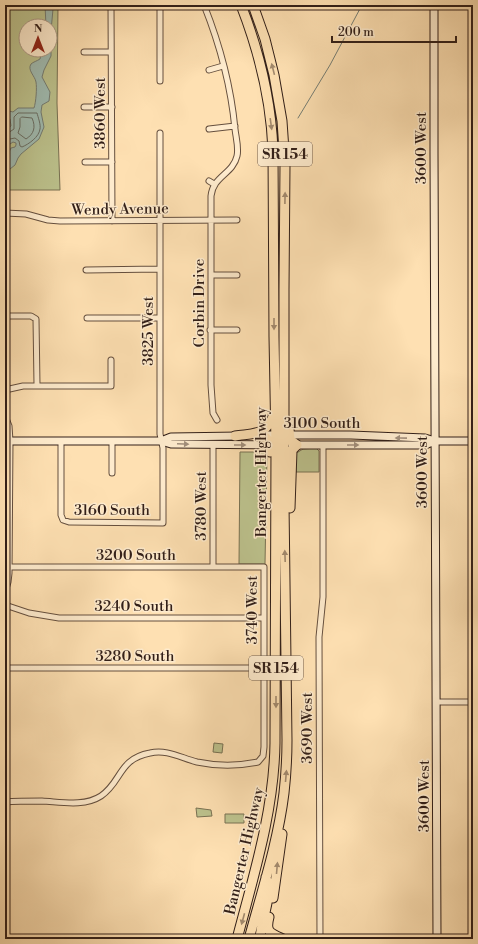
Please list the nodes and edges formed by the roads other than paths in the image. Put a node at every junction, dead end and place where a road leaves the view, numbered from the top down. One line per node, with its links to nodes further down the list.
1 (111, 5): 8 (street, 3860 West)
2 (160, 5): 11 (street)
3 (204, 5): 9 (street)
4 (241, 5): 21 (highway, Bangerter Highway / SR 154, one-way to 21)
5 (253, 5): 31 (highway, SR 154, one-way to 5)
6 (434, 5): 50 (street, 3600 West)
7 (84, 52): 8 (street)
8 (111, 52): 13 (street, 3860 West)
9 (223, 66): 10 (street); 14 (street)
10 (209, 70)
11 (160, 81)
12 (84, 107): 13 (street)
13 (112, 107): 18 (street, 3860 West)
14 (235, 126): 15 (street); 20 (street)
15 (210, 129)
16 (160, 133): 23 (street, 3825 West)
17 (85, 162): 18 (street)
18 (112, 162): 26 (street, 3860 West)
19 (209, 181): 20 (street)
20 (214, 184): 24 (street, Corbin Drive)
21 (274, 201): 31 (highway); 40 (highway, Bangerter Highway / SR 154, one-way to 40)
22 (5, 213): 26 (street, Wendy Avenue)
23 (160, 220): 24 (street, Wendy Avenue); 26 (street, Wendy Avenue); 27 (street, 3825 West)
24 (211, 220): 25 (street, Wendy Avenue); 29 (street, Corbin Drive)
25 (237, 220)
26 (112, 221)
27 (160, 269): 28 (street); 34 (street, 3825 West)
28 (86, 270)
29 (210, 275): 30 (street); 35 (street, Corbin Drive)
30 (237, 275)
31 (284, 306): 46 (highway)
32 (5, 316): 38 (street)
33 (87, 318): 34 (street)
34 (160, 318): 45 (street, 3825 West)
35 (210, 330): 36 (street); 42 (street, Corbin Drive)
36 (237, 330)
37 (111, 360): 38 (street)
38 (36, 386): 39 (street)
39 (5, 390)
40 (275, 411): 43 (highway); 46 (highway, Bangerter Highway / SR 154)
41 (5, 416): 47 (street)
42 (217, 420)
43 (235, 436): 44 (street, 3100 South); 45 (street, 3100 South)
44 (262, 436): 46 (highway)
45 (161, 440): 49 (street, 3100 South); 52 (street, 3100 South, one-way to 52); 56 (street, 3825 West)
46 (280, 440): 50 (street, 3100 South, one-way to 46); 52 (street, 3100 South, one-way to 46); 53 (highway); 57 (highway, Bangerter Highway / SR 154); 61 (highway, Bangerter Highway / SR 154)
47 (7, 441): 48 (street, 3100 South); 58 (street)
48 (61, 441): 49 (street, 3100 South); 56 (street, 3160 South)
49 (112, 441): 55 (street)
50 (435, 441): 51 (street, 3100 South); 54 (street, 3100 South, one-way to 50); 68 (street, 3600 West)
51 (473, 441)
52 (213, 445): 59 (street, 3780 West)
53 (297, 445): 54 (street, 3100 South); 57 (highway)
54 (322, 445): 78 (street, 3690 West)
55 (112, 473)
56 (163, 523)
57 (285, 538): 65 (highway, Bangerter Highway / SR 154, one-way to 57)
58 (9, 567): 59 (street, 3200 South); 62 (street)
59 (213, 567): 60 (street, 3200 South)
60 (264, 567): 64 (street, 3740 West)
61 (276, 578): 65 (highway); 71 (highway, Bangerter Highway / SR 154, one-way to 71)
62 (5, 592)
63 (5, 605): 64 (street, 3240 South)
64 (264, 618): 67 (street, 3740 West)
65 (286, 657): 72 (highway, Bangerter Highway / SR 154, one-way to 65)
66 (5, 668): 67 (street, 3280 South)
67 (264, 668): 70 (street, 3740 West)
68 (436, 702): 69 (street); 80 (street, 3600 West)
69 (473, 702)
70 (5, 802)
71 (271, 802): 73 (highway); 74 (highway, Bangerter Highway / SR 154, one-way to 74)
72 (280, 815): 73 (highway, Bangerter Highway / SR 154); 77 (highway, one-way to 72)
73 (266, 877): 75 (highway, Bangerter Highway / SR 154); 76 (highway)
74 (237, 939)
75 (249, 939)
76 (260, 939)
77 (283, 939)
78 (320, 939)
79 (423, 939): 80 (main road)
80 (438, 939): 81 (main road)
81 (471, 939)

